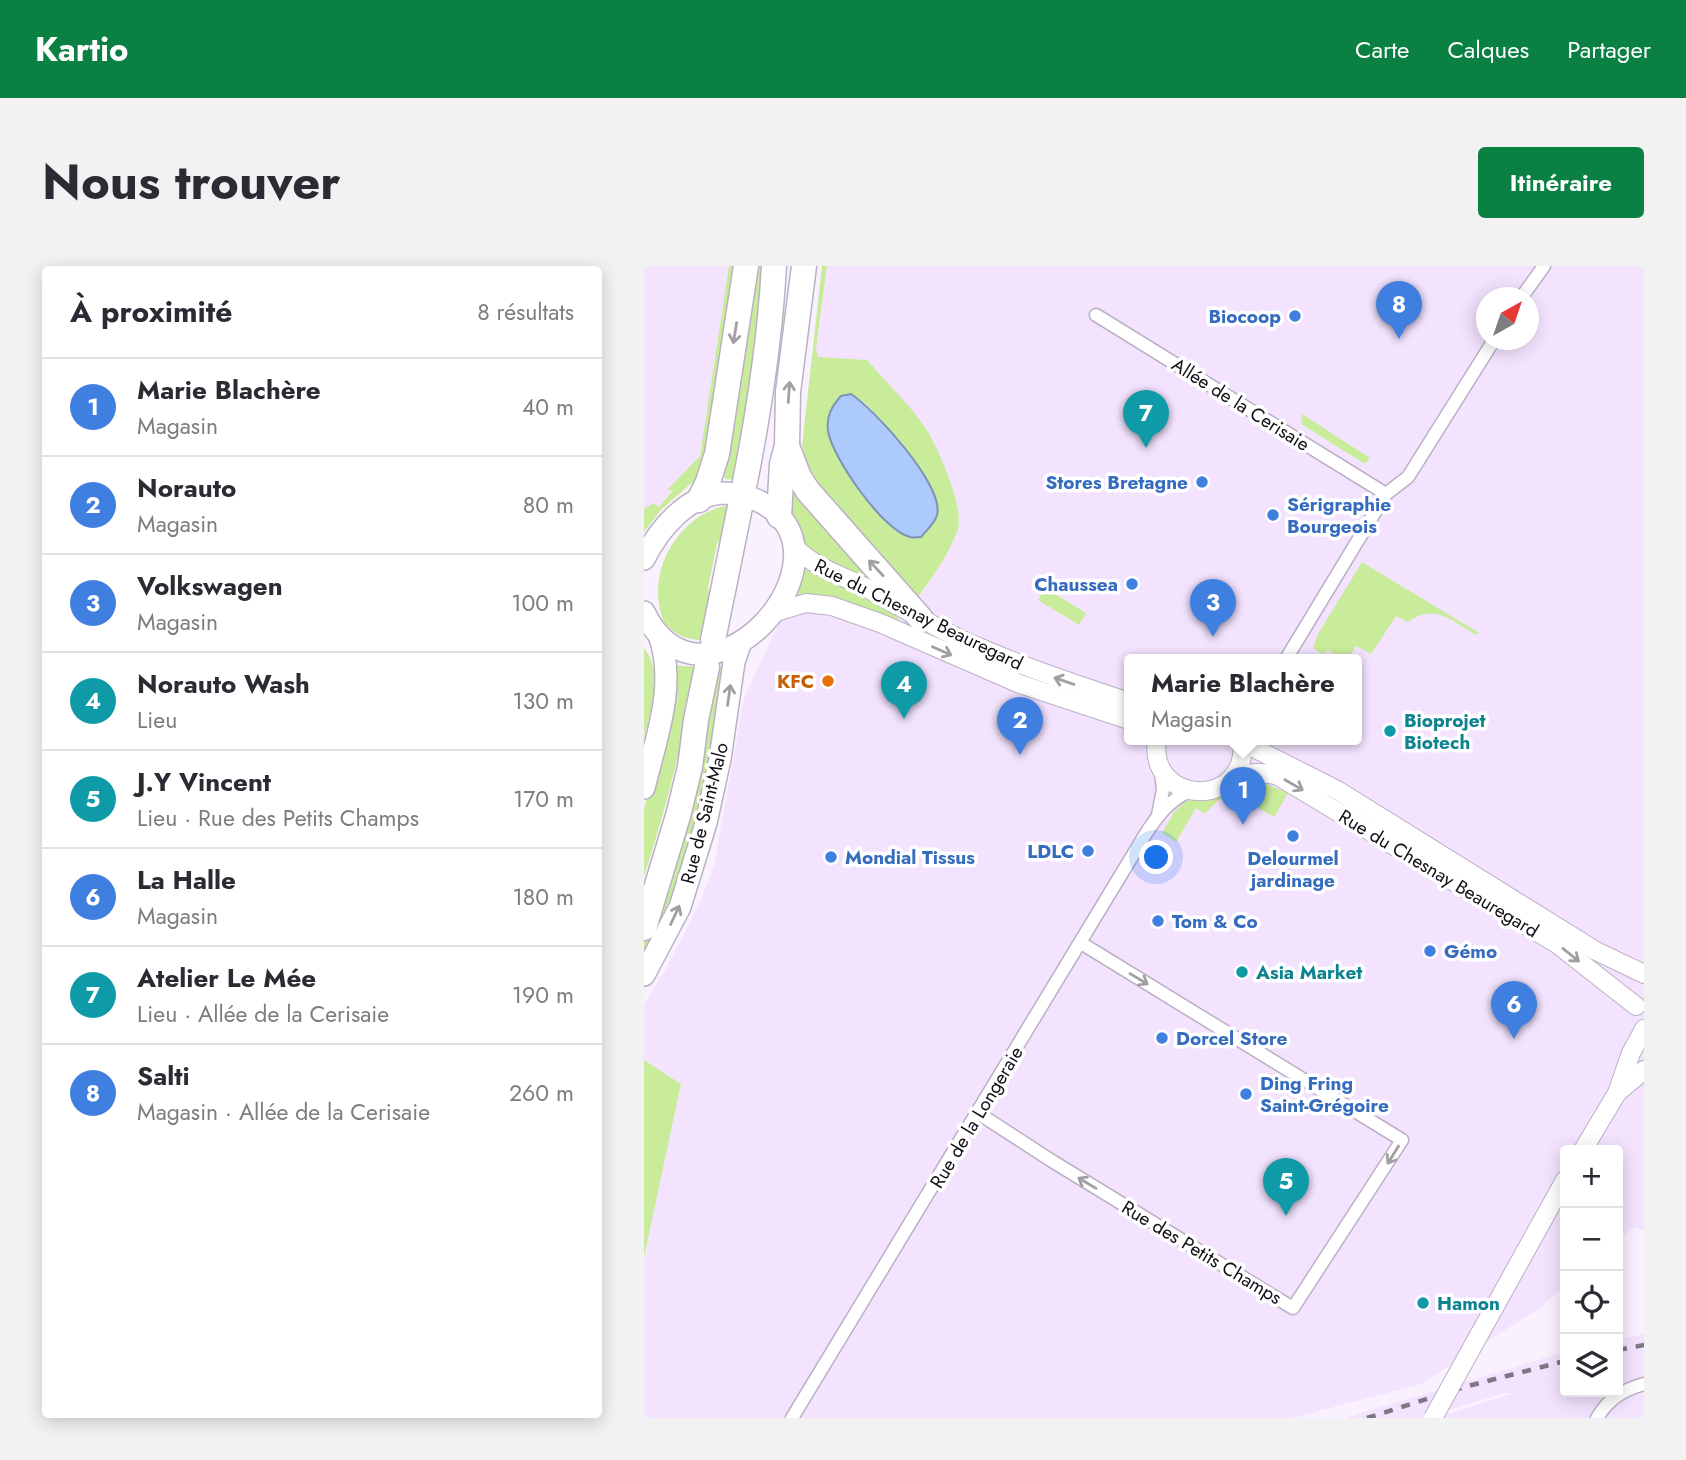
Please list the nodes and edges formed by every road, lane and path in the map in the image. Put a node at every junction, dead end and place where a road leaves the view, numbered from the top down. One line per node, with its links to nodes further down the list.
1 (746, 266): 13 (highway, one-way to 13)
2 (774, 266): 7 (highway)
3 (780, 266): 7 (highway)
4 (804, 266): 10 (highway, one-way to 4)
5 (1544, 266): 6 (street)
6 (1529, 287)
7 (772, 298): 11 (highway)
8 (1096, 315): 12 (street, Allée de la Cerisaie)
9 (1488, 350): 12 (street)
10 (788, 446): 15 (highway); 19 (highway, one-way to 10)
11 (745, 482)
12 (1386, 494): 23 (street)
13 (699, 500): 15 (main road); 17 (main road)
14 (740, 507): 21 (highway)
15 (779, 516): 16 (main road)
16 (793, 545): 18 (main road); 19 (main road, Rue du Chesnay Beauregard)
17 (644, 559)
18 (773, 613): 22 (main road); 26 (main road, Rue du Chesnay Beauregard, one-way to 26)
19 (921, 619): 25 (main road, Rue du Chesnay Beauregard, one-way to 19)
20 (648, 624): 22 (main road); 33 (main road)
21 (713, 640)
22 (740, 644): 40 (main road, Rue de Saint-Malo, one-way to 22)
23 (1289, 654)
24 (707, 667): 27 (highway)
25 (1124, 700)
26 (1124, 718)
27 (695, 720): 36 (highway); 37 (highway)
28 (1157, 745): 31 (main road)
29 (1242, 745): 32 (main road)
30 (1250, 745): 39 (main road, Rue du Chesnay Beauregard)
31 (1160, 766): 34 (main road); 35 (street, Rue de la Longeraie)
32 (1230, 780): 34 (main road, Rue du Chesnay Beauregard); 42 (main road, Rue du Chesnay Beauregard, one-way to 42)
33 (644, 788)
34 (1190, 791): 35 (street, Rue de la Longeraie)
35 (1157, 815): 38 (street, Rue de la Longeraie)
36 (644, 891)
37 (644, 928)
38 (1081, 943): 46 (street, Rue de la Longeraie); 46 (street, Rue des Petits Champs, one-way to 46)
39 (1644, 974)
40 (644, 975)
41 (1644, 982): 42 (main road)
42 (1636, 1006): 43 (main road)
43 (1644, 1029): 45 (main road)
44 (1644, 1070): 45 (main road)
45 (1617, 1093): 47 (main road)
46 (978, 1113): 50 (street, Rue de la Longeraie)
47 (1586, 1145)
48 (1560, 1189): 51 (main road, bridge)
49 (1644, 1384): 52 (street)
50 (792, 1418)
51 (1433, 1418)
52 (1597, 1418)

